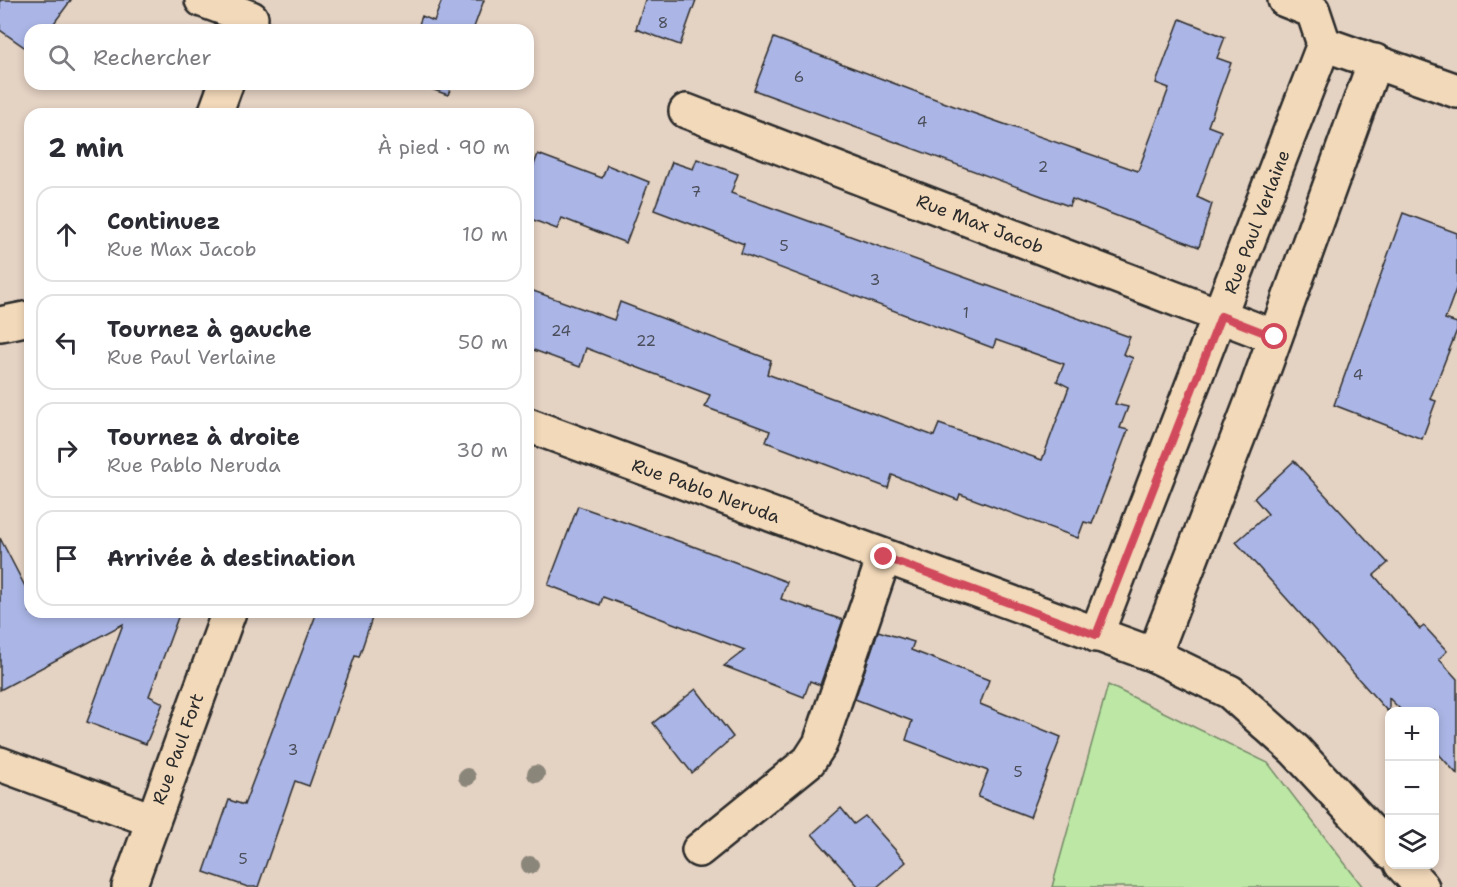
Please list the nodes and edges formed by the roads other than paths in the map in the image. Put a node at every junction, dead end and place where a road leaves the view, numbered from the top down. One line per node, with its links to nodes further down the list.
1 (202, 0): 3 (street)
2 (1285, 0): 4 (street)
3 (252, 16)
4 (1324, 44): 5 (street); 10 (street, Rue Paul Verlaine)
5 (1375, 62): 7 (street); 13 (street)
6 (224, 90): 8 (street)
7 (1457, 91)
8 (217, 108)
9 (686, 111): 10 (street, Rue Max Jacob)
10 (1221, 316): 13 (street, Rue Max Jacob); 17 (street, Rue Paul Verlaine)
11 (24, 319): 12 (street)
12 (0, 324)
13 (1275, 337): 18 (street)
14 (534, 427): 15 (street, Rue Pablo Neruda)
15 (884, 557): 17 (street, Rue Pablo Neruda); 22 (street)
16 (227, 618): 20 (street, Rue Paul Fort)
17 (1096, 635): 18 (street, Rue Pablo Neruda)
18 (1154, 655): 21 (street, Rue Pablo Neruda)
19 (0, 764): 20 (street)
20 (152, 820): 24 (street, Rue Paul Fort)
21 (1385, 848)
22 (699, 850)
23 (1406, 869): 25 (street)
24 (129, 887)
25 (1422, 887)

